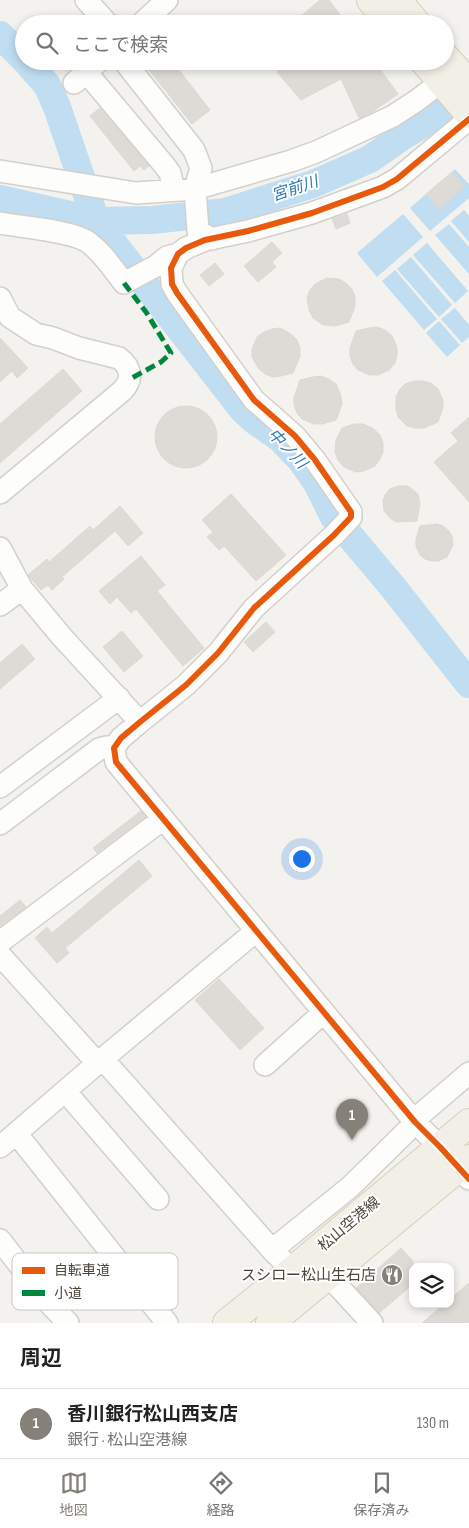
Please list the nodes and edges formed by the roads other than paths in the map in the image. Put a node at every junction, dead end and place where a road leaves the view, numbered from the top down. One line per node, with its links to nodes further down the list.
1 (167, 0): 4 (street)
2 (371, 0): 5 (main road)
3 (397, 0): 6 (main road)
4 (151, 15)
5 (384, 15)
6 (410, 15)
7 (131, 70): 12 (street)
8 (436, 70): 10 (main road)
9 (86, 72): 13 (street)
10 (459, 87): 12 (street); 15 (street)
11 (0, 171): 13 (street)
12 (195, 189): 13 (street); 15 (street)
13 (174, 190)
14 (0, 223): 16 (street)
15 (205, 235): 16 (street)
16 (178, 254): 23 (street)
17 (0, 298): 18 (street)
18 (0, 493)
19 (0, 548): 20 (street)
20 (22, 589): 21 (street); 22 (street)
21 (0, 605)
22 (119, 698): 23 (street); 25 (street)
23 (140, 722): 24 (street)
24 (114, 748): 26 (street); 27 (street)
25 (0, 787)
26 (163, 819): 28 (street); 29 (street)
27 (0, 824)
28 (256, 931): 32 (street); 33 (street)
29 (0, 942)
30 (0, 955): 31 (street)
31 (8, 979): 33 (street)
32 (323, 1013): 34 (street); 37 (street)
33 (100, 1061): 36 (street); 45 (street)
34 (265, 1065)
35 (469, 1073): 37 (street)
36 (64, 1091): 39 (street); 43 (street)
37 (415, 1122): 41 (street); 45 (street)
38 (469, 1123): 41 (main road, 松山空港線)
39 (16, 1132): 40 (street); 46 (street)
40 (0, 1147)
41 (440, 1147): 42 (street); 48 (main road, 松山空港線)
42 (466, 1168): 49 (main road, 松山空港線)
43 (158, 1199)
44 (0, 1240): 47 (street)
45 (272, 1250): 48 (street)
46 (112, 1253)
47 (12, 1256)
48 (297, 1267): 49 (street); 54 (main road, 松山空港線)
49 (324, 1278): 55 (main road, 松山空港線); 56 (street)
50 (56, 1310): 52 (street)
51 (157, 1310): 53 (street)
52 (68, 1323)
53 (167, 1323)
54 (227, 1323)
55 (270, 1323)
56 (372, 1323)

